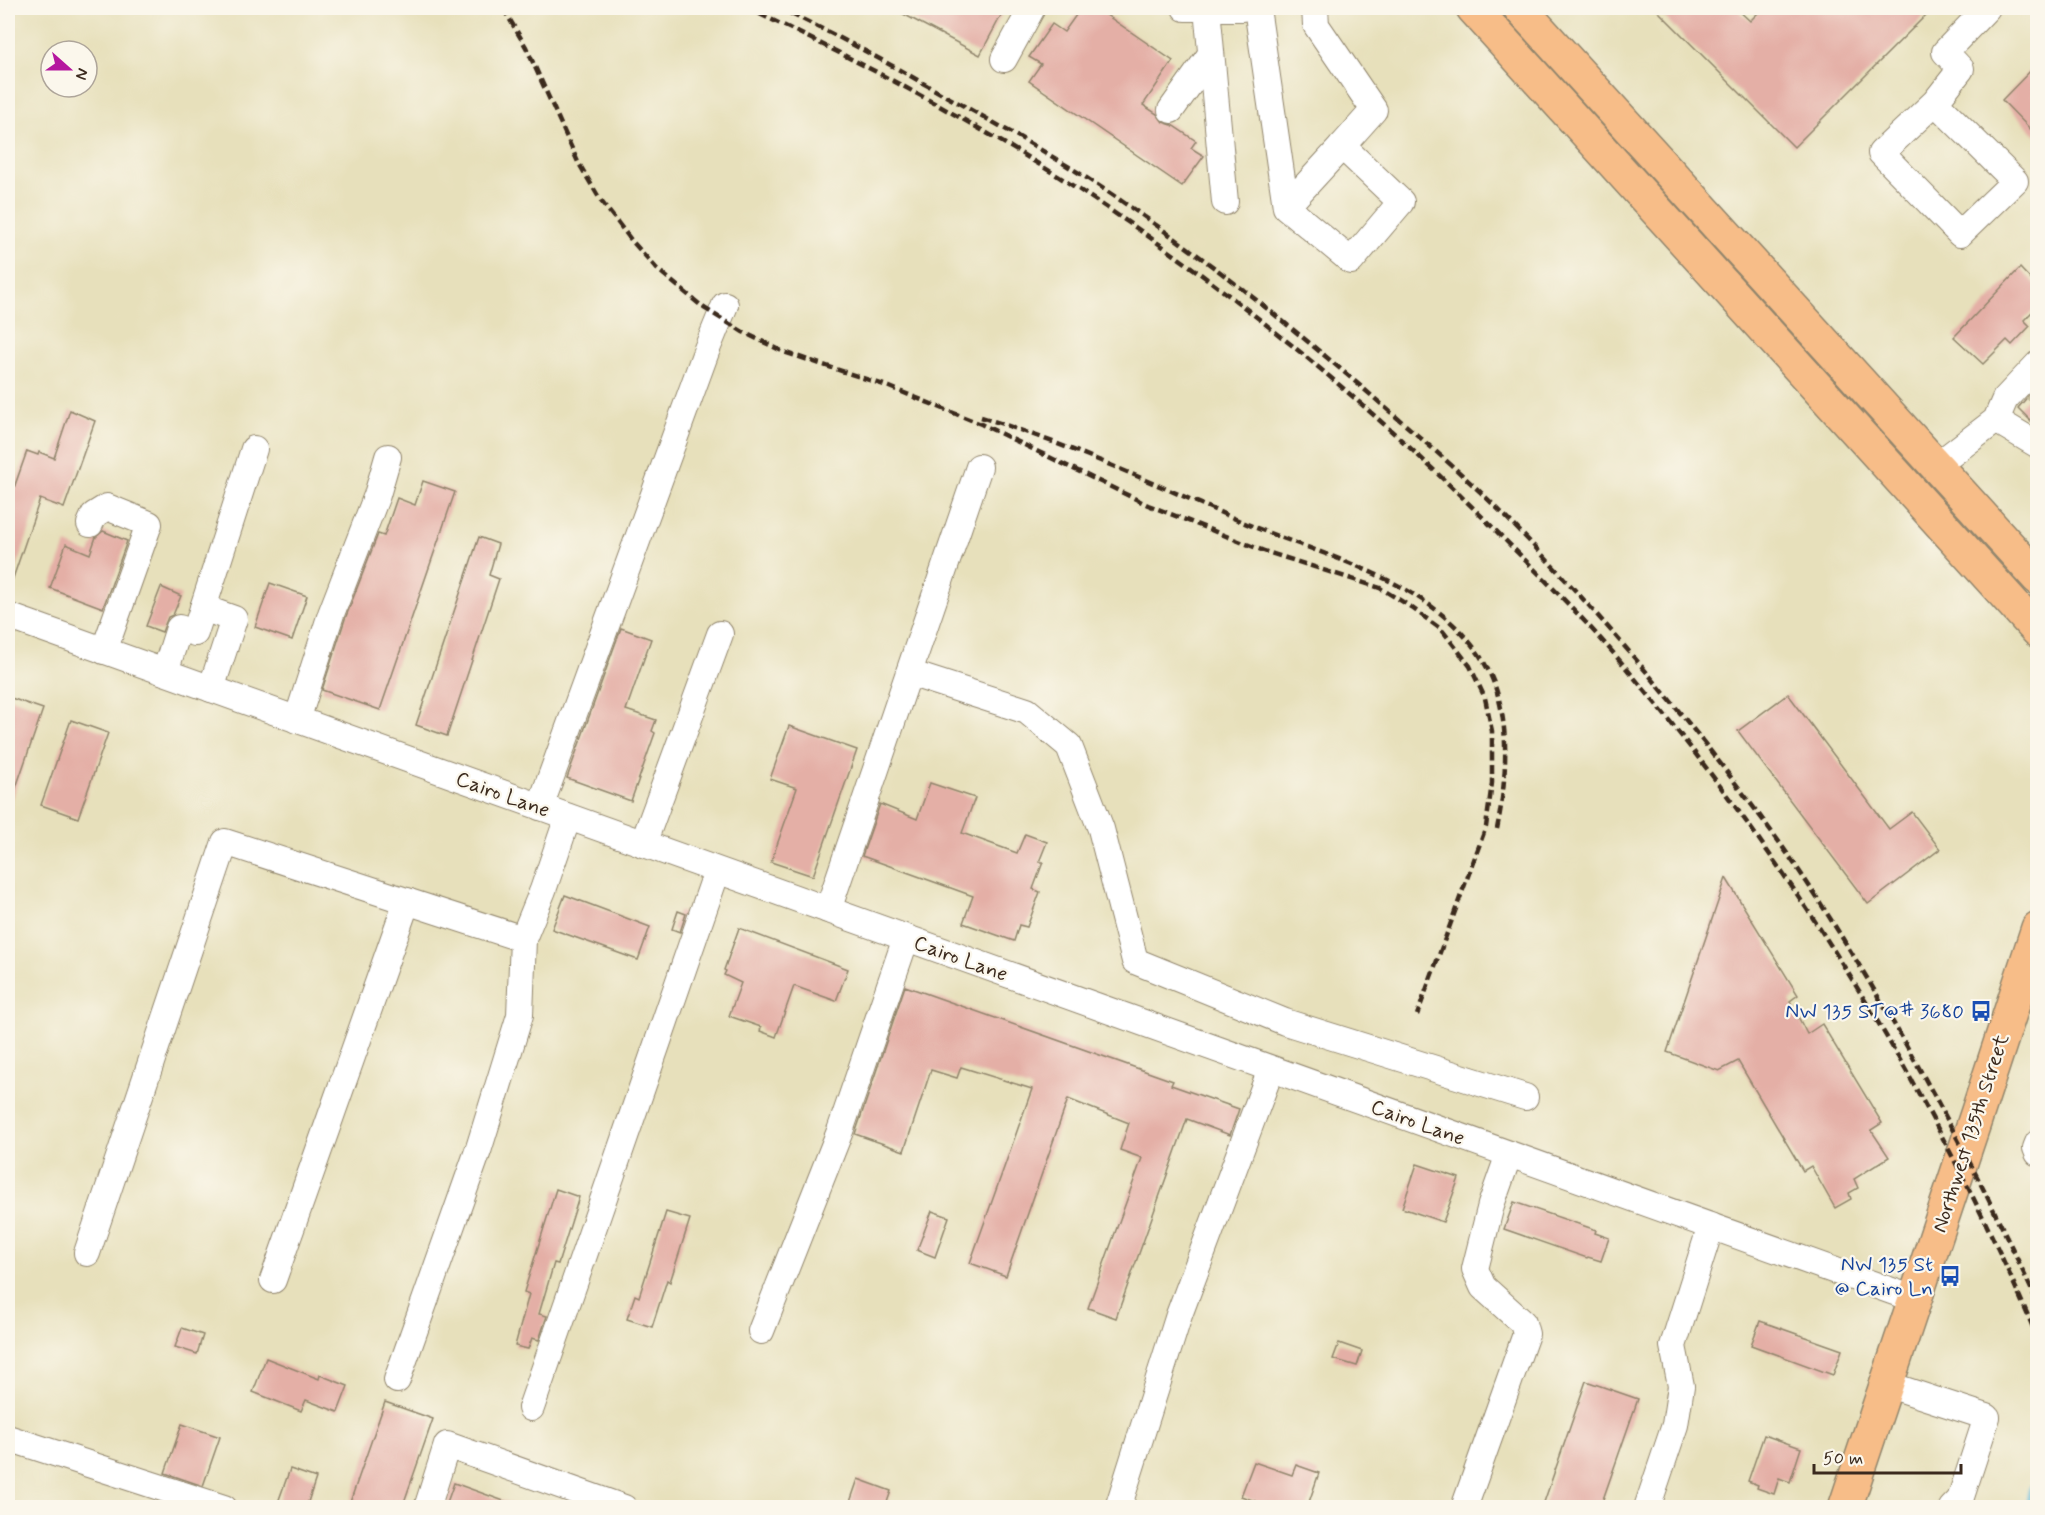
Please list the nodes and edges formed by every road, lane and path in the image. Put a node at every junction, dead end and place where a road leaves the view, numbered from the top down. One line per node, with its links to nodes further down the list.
1 (1032, 8): 10 (street)
2 (1196, 8): 3 (street); 9 (street)
3 (1242, 8)
4 (1257, 8): 15 (street)
5 (1315, 8): 13 (street)
6 (1473, 8): 28 (main road)
7 (1520, 8): 22 (main road)
8 (1987, 8): 11 (street)
9 (1211, 54): 12 (street); 14 (street)
10 (1004, 59)
11 (1935, 102): 11 (street)
12 (1171, 110)
13 (1342, 146): 15 (street); 15 (street)
14 (1225, 202)
15 (1286, 207)
16 (725, 305): 35 (street)
17 (2032, 377): 18 (street)
18 (1996, 420): 19 (street); 22 (street)
19 (2037, 445)
20 (254, 448): 26 (street)
21 (388, 457): 34 (street)
22 (1936, 466): 25 (main road)
23 (979, 467): 32 (street)
24 (90, 524): 30 (street)
25 (2037, 578)
26 (203, 608): 31 (street); 33 (street)
27 (8, 616): 30 (street, Cairo Lane)
28 (2037, 631)
29 (720, 634): 37 (street)
30 (104, 651): 31 (street, Cairo Lane)
31 (165, 672): 33 (street, Cairo Lane)
32 (909, 674): 40 (street); 45 (street)
33 (211, 689): 34 (street, Cairo Lane)
34 (297, 720): 35 (street, Cairo Lane)
35 (540, 807): 36 (street, Cairo Lane)
36 (568, 817): 37 (street, Cairo Lane); 43 (street)
37 (643, 844): 38 (street, Cairo Lane)
38 (717, 871): 40 (street, Cairo Lane); 56 (street)
39 (407, 902): 43 (street); 50 (street); 51 (street)
40 (828, 910): 42 (street, Cairo Lane)
41 (2036, 937): 52 (main road, Northwest 135th Street)
42 (906, 938): 44 (street, Cairo Lane); 53 (street)
43 (524, 939): 54 (street)
44 (1271, 1069): 48 (street, Cairo Lane); 61 (street)
45 (1525, 1097)
46 (2037, 1143): 47 (street)
47 (2037, 1153)
48 (1509, 1154): 49 (street, Cairo Lane); 62 (street)
49 (1711, 1226): 52 (street, Cairo Lane); 63 (street)
50 (87, 1253)
51 (273, 1280)
52 (1914, 1299): 55 (main road, Northwest 135th Street)
53 (761, 1331)
54 (397, 1380)
55 (1886, 1384): 64 (main road, Northwest 135th Street); 65 (street)
56 (531, 1408)
57 (8, 1438): 58 (street)
58 (224, 1508)
59 (427, 1508): 60 (street)
60 (624, 1508)
61 (1118, 1508)
62 (1464, 1508)
63 (1647, 1508)
64 (1845, 1508)
65 (1952, 1508)

